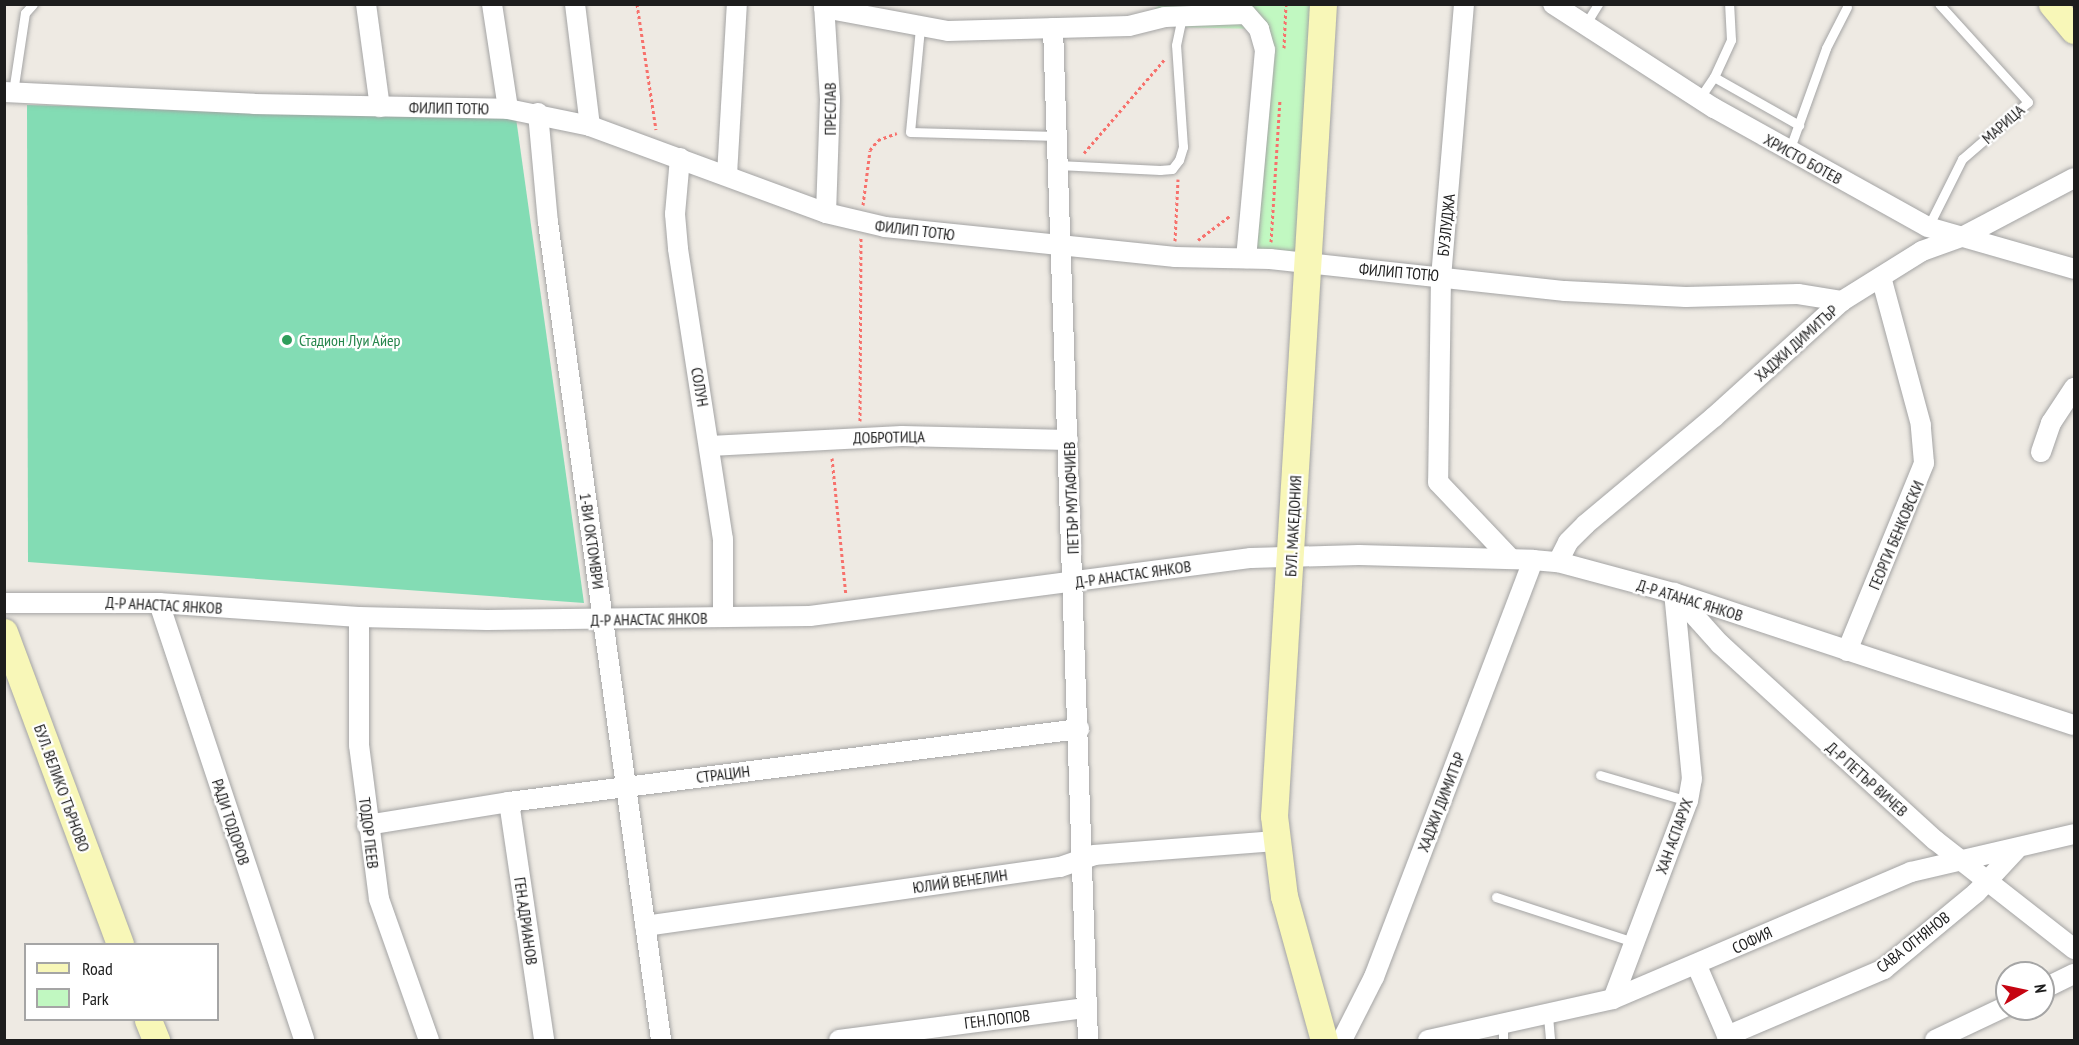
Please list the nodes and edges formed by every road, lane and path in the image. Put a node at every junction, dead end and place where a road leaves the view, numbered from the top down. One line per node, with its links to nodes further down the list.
1 (33, 4): 25 (lane)
2 (366, 4): 28 (street)
3 (492, 4): 29 (street)
4 (575, 4): 32 (street)
5 (637, 4): 35 (path)
6 (737, 4): 40 (street)
7 (1286, 4): 23 (path)
8 (1323, 4): 51 (street, БУЛ. МАКЕДОНИЯ)
9 (1464, 4): 53 (street, БУЗЛУДЖА)
10 (1552, 4): 18 (street, ХРИСТО БОТЕВ)
11 (1598, 4): 18 (lane)
12 (1729, 4): 24 (lane)
13 (1939, 4): 45 (lane, МАРИЦА)
14 (2052, 4): 21 (street)
15 (824, 6): 19 (street); 43 (street, ПРЕСЛАВ)
16 (1848, 7): 31 (lane)
17 (1182, 17): 20 (street); 22 (lane); 42 (street)
18 (1585, 25): 27 (street, ХРИСТО БОТЕВ)
19 (920, 27): 20 (street); 33 (lane)
20 (1053, 28): 34 (street, ПЕТЪР МУТАФЧИЕВ)
21 (2074, 30)
22 (1176, 45): 38 (lane); 39 (path)
23 (1284, 51)
24 (1714, 77): 27 (lane); 31 (lane)
25 (9, 92): 28 (street, ФИЛИП ТОТЮ)
26 (1281, 97): 50 (path)
27 (1699, 99): 36 (street, ХРИСТО БОТЕВ)
28 (380, 107): 29 (street, ФИЛИП ТОТЮ)
29 (508, 109): 30 (street, ФИЛИП ТОТЮ)
30 (538, 113): 32 (street, ФИЛИП ТОТЮ); 73 (street, 1-ВИ ОКТОМВРИ)
31 (1799, 125): 36 (lane)
32 (590, 126): 35 (street, ФИЛИП ТОТЮ)
33 (910, 132): 34 (lane); 44 (path)
34 (1056, 136): 39 (street, ПЕТЪР МУТАФЧИЕВ)
35 (659, 150): 37 (street, ФИЛИП ТОТЮ)
36 (1789, 151): 45 (street, ХРИСТО БОТЕВ)
37 (680, 158): 40 (street, ФИЛИП ТОТЮ); 60 (street, СОЛУН)
38 (1179, 160): 39 (lane); 48 (path)
39 (1065, 166): 47 (street, ПЕТЪР МУТАФЧИЕВ)
40 (727, 175): 43 (street, ФИЛИП ТОТЮ)
41 (2074, 178): 46 (street, ХАДЖИ ДИМИТЪР)
42 (1254, 198): 48 (path); 49 (street)
43 (826, 213): 44 (street, ФИЛИП ТОТЮ)
44 (862, 223): 47 (street, ФИЛИП ТОТЮ); 57 (path)
45 (1928, 227): 46 (street, ХРИСТО БОТЕВ)
46 (1964, 236): 52 (street, ХРИСТО БОТЕВ); 54 (street, ХАДЖИ ДИМИТЪР)
47 (1060, 245): 48 (street, ФИЛИП ТОТЮ); 59 (street, ПЕТЪР МУТАФЧИЕВ)
48 (1174, 257): 49 (street, ФИЛИП ТОТЮ)
49 (1246, 258): 50 (street, ФИЛИП ТОТЮ)
50 (1270, 260): 51 (street, ФИЛИП ТОТЮ)
51 (1308, 264): 53 (street, ФИЛИП ТОТЮ); 62 (street, БУЛ. МАКЕДОНИЯ)
52 (2074, 269)
53 (1441, 276): 55 (street, ФИЛИП ТОТЮ); 63 (street, БУЗЛУДЖА)
54 (1881, 277): 55 (street, ХАДЖИ ДИМИТЪР); 75 (street, ГЕОРГИ БЕНКОВСКИ)
55 (1842, 301): 65 (street, ХАДЖИ ДИМИТЪР)
56 (2074, 388): 61 (street)
57 (860, 437): 58 (street, ДОБРОТИЦА); 59 (street, ДОБРОТИЦА)
58 (831, 438): 60 (street, ДОБРОТИЦА); 70 (path)
59 (1068, 440): 66 (street, ПЕТЪР МУТАФЧИЕВ)
60 (710, 446): 72 (street, СОЛУН)
61 (2042, 452)
62 (1291, 556): 63 (street, Д-Р АТАНАС ЯНКОВ); 66 (street, Д-Р АНАСТАС ЯНКОВ); 85 (street, БУЛ. МАКЕДОНИЯ)
63 (1511, 559): 64 (street, Д-Р АТАНАС ЯНКОВ)
64 (1533, 560): 65 (street, Д-Р АТАНАС ЯНКОВ); 113 (street, ХАДЖИ ДИМИТЪР)
65 (1558, 562): 67 (street, Д-Р АТАНАС ЯНКОВ)
66 (1074, 582): 70 (street, Д-Р АНАСТАС ЯНКОВ); 78 (street, ПЕТЪР МУТАФЧИЕВ)
67 (1674, 593): 75 (street, Д-Р АТАНАС ЯНКОВ); 81 (street, ХАН АСПАРУХ); 88 (street, Д-Р ПЕТЪР ВИЧЕВ)
68 (4, 603): 69 (street, Д-Р АНАСТАС ЯНКОВ)
69 (159, 603): 71 (street, Д-Р АНАСТАС ЯНКОВ); 106 (street, РАДИ ТОДОРОВ)
70 (849, 613): 72 (street, Д-Р АНАСТАС ЯНКОВ)
71 (358, 617): 73 (street, Д-Р АНАСТАС ЯНКОВ); 83 (street, ТОДОР ПЕЕВ)
72 (723, 617): 73 (street, Д-Р АНАСТАС ЯНКОВ)
73 (603, 620): 80 (street, 1-ВИ ОКТОМВРИ)
74 (4, 632): 76 (street, БУЛ. ВЕЛИКО ТЪРНОВО)
75 (1847, 651): 77 (street, Д-Р АТАНАС ЯНКОВ)
76 (10, 670): 93 (street, БУЛ. ВЕЛИКО ТЪРНОВО)
77 (2074, 725)
78 (1079, 729): 80 (street, СТРАЦИН); 87 (street, ПЕТЪР МУТАФЧИЕВ)
79 (1600, 775): 81 (lane)
80 (626, 787): 82 (street, СТРАЦИН); 91 (street, 1-ВИ ОКТОМВРИ)
81 (1688, 801): 92 (street, ХАН АСПАРУХ)
82 (509, 802): 83 (street, СТРАЦИН); 108 (street, ГЕН.АДРИАНОВ)
83 (367, 825): 107 (street, ТОДОР ПЕЕВ)
84 (2074, 834): 86 (street, СОФИЯ)
85 (1275, 841): 87 (street, ЮЛИЙ ВЕНЕЛИН); 112 (street, БУЛ. МАКЕДОНИЯ)
86 (2016, 850): 88 (street, СОФИЯ); 89 (street, САВА ОГНЯНОВ)
87 (1081, 860): 91 (street, ЮЛИЙ ВЕНЕЛИН); 99 (street, ПЕТЪР МУТАФЧИЕВ)
88 (1961, 860): 89 (street, Д-Р ПЕТЪР ВИЧЕВ); 95 (street, СОФИЯ)
89 (1989, 879): 94 (street, Д-Р ПЕТЪР ВИЧЕВ); 104 (street, САВА ОГНЯНОВ)
90 (1496, 897): 92 (lane)
91 (645, 926): 109 (street, 1-ВИ ОКТОМВРИ)
92 (1634, 942): 98 (street, ХАН АСПАРУХ)
93 (119, 943)
94 (2074, 948)
95 (1697, 966): 98 (street, СОФИЯ); 104 (street)
96 (2074, 974): 97 (street)
97 (2055, 983)
98 (1612, 999): 101 (street, СОФИЯ)
99 (1084, 1008): 110 (street, ГЕН.ПОПОВ); 111 (street, ПЕТЪР МУТАФЧИЕВ)
100 (1995, 1012): 116 (street)
101 (1548, 1016): 103 (street, СОФИЯ); 115 (lane)
102 (148, 1021): 105 (street)
103 (1503, 1033): 114 (street, СОФИЯ)
104 (1728, 1038)
105 (156, 1041)
106 (304, 1041)
107 (429, 1041)
108 (544, 1041)
109 (661, 1041)
110 (839, 1041)
111 (1088, 1041)
112 (1324, 1041)
113 (1342, 1041)
114 (1428, 1041)
115 (1550, 1041)
116 (1935, 1041)

